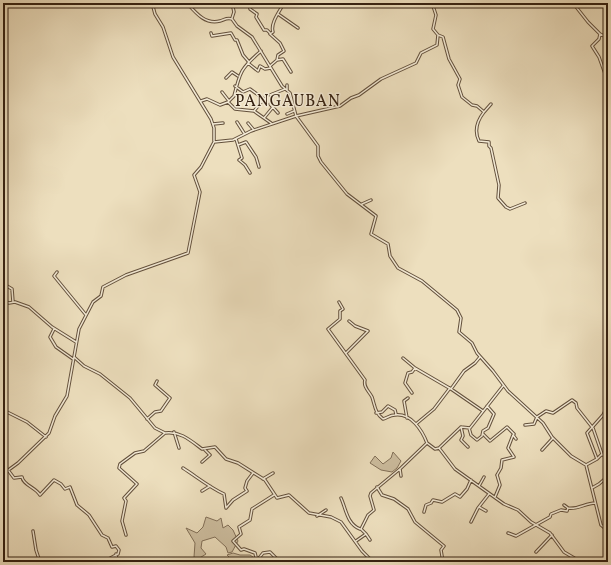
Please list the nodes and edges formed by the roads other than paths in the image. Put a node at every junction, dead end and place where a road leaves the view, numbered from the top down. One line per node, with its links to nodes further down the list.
1 (152, 3): 30 (street)
2 (187, 3): 9 (street)
3 (232, 3): 9 (street)
4 (249, 3): 12 (street)
5 (284, 3): 8 (street)
6 (432, 3): 14 (street)
7 (573, 3): 13 (street)
8 (278, 14): 10 (street); 12 (street)
9 (232, 19): 16 (street)
10 (298, 28)
11 (211, 33): 18 (street)
12 (270, 34): 17 (street)
13 (600, 34): 15 (street); 24 (street)
14 (438, 35): 37 (street); 40 (street)
15 (608, 38)
16 (261, 51): 18 (street); 19 (street)
17 (277, 60): 19 (street); 21 (street)
18 (248, 63): 20 (street); 22 (street)
19 (270, 66): 20 (street)
20 (271, 68): 27 (street)
21 (291, 72)
22 (238, 77): 23 (street); 26 (street)
23 (226, 78)
24 (608, 82)
25 (286, 85): 27 (street)
26 (235, 86): 31 (street); 35 (street)
27 (286, 89): 29 (street); 36 (street)
28 (222, 92): 31 (street)
29 (270, 95)
30 (201, 101): 31 (street); 45 (street)
31 (228, 102): 35 (street)
32 (270, 104): 34 (street)
33 (491, 104): 37 (street)
34 (273, 107): 38 (street); 41 (street)
35 (254, 111): 41 (street)
36 (294, 111): 39 (street); 40 (street)
37 (484, 112): 55 (street)
38 (278, 113)
39 (286, 114)
40 (296, 116): 46 (street); 56 (street)
41 (264, 118): 46 (street)
42 (237, 122): 48 (street)
43 (222, 123): 45 (street)
44 (248, 123): 47 (street)
45 (213, 124): 50 (street)
46 (272, 124): 47 (street)
47 (254, 130): 48 (street)
48 (244, 134): 49 (street)
49 (236, 139): 50 (street); 51 (street)
50 (214, 142): 62 (street)
51 (238, 145): 52 (street); 53 (street)
52 (259, 167)
53 (250, 173)
54 (371, 200): 56 (street)
55 (525, 203)
56 (362, 204): 67 (street)
57 (58, 272): 62 (street)
58 (3, 279): 60 (street)
59 (3, 301): 60 (street)
60 (13, 302): 64 (street)
61 (340, 302): 66 (street)
62 (86, 315): 65 (street)
63 (349, 321): 66 (street)
64 (54, 329): 65 (street); 68 (street)
65 (76, 342): 68 (street)
66 (346, 353): 80 (street)
67 (480, 357): 73 (street); 74 (street)
68 (74, 358): 84 (street); 93 (street)
69 (403, 358): 71 (street)
70 (608, 364): 88 (street)
71 (414, 368): 74 (street); 75 (street)
72 (158, 381): 84 (street)
73 (503, 386): 77 (street); 82 (street)
74 (451, 389): 79 (street); 85 (street)
75 (412, 393)
76 (408, 398): 83 (street)
77 (487, 406): 79 (street); 92 (street)
78 (3, 410): 93 (street)
79 (483, 411): 89 (street)
80 (376, 413): 81 (street); 81 (street)
81 (396, 414): 83 (street)
82 (537, 417): 86 (street); 88 (street); 94 (street)
83 (408, 418): 85 (street)
84 (147, 419): 91 (street)
85 (416, 424): 95 (street)
86 (525, 425)
87 (461, 427): 89 (street); 96 (street); 98 (street)
88 (592, 427): 102 (street); 103 (street)
89 (469, 428): 92 (street)
90 (174, 432): 91 (street); 97 (street); 99 (street)
91 (165, 433): 141 (street)
92 (483, 434): 124 (street)
93 (46, 437): 108 (street)
94 (553, 438): 100 (street); 105 (street)
95 (427, 443): 98 (street); 107 (street)
96 (468, 447)
97 (179, 448)
98 (439, 448): 116 (street)
99 (205, 450): 104 (street); 109 (street)
100 (542, 450)
101 (608, 453): 102 (street)
102 (602, 455): 103 (street)
103 (597, 459): 105 (street)
104 (202, 462)
105 (586, 465): 120 (street)
106 (183, 468): 117 (street)
107 (400, 469): 112 (street); 119 (street)
108 (8, 470): 111 (street); 146 (street)
109 (253, 473): 115 (street); 117 (street)
110 (273, 473): 115 (street)
111 (3, 474)
112 (401, 476)
113 (608, 476): 120 (street)
114 (484, 477): 118 (street)
115 (263, 479): 123 (street)
116 (471, 480): 118 (street); 132 (street)
117 (210, 486): 121 (street)
118 (479, 486): 122 (street)
119 (377, 487): 136 (street); 152 (street)
120 (592, 488): 126 (street)
121 (202, 491)
122 (489, 493): 124 (street); 128 (street)
123 (274, 495): 133 (street); 150 (street)
124 (495, 497): 135 (street)
125 (341, 498): 136 (street)
126 (595, 503): 129 (street); 138 (street)
127 (564, 505): 129 (street)
128 (479, 507): 131 (street); 134 (street)
129 (568, 508): 135 (street)
130 (326, 510): 133 (street)
131 (486, 511)
132 (424, 512)
133 (317, 516): 144 (street)
134 (471, 522)
135 (537, 525): 139 (street); 142 (street)
136 (361, 529): 140 (street)
137 (34, 531): 147 (street)
138 (608, 531)
139 (508, 533)
140 (366, 534): 143 (street); 144 (street)
141 (126, 535)
142 (552, 535): 145 (street); 153 (street)
143 (370, 540)
144 (356, 541): 151 (street)
145 (536, 552)
146 (116, 554): 148 (street); 149 (street)
147 (40, 562)
148 (103, 562)
149 (117, 562)
150 (280, 562)
151 (373, 562)
152 (443, 562)
153 (581, 562)

